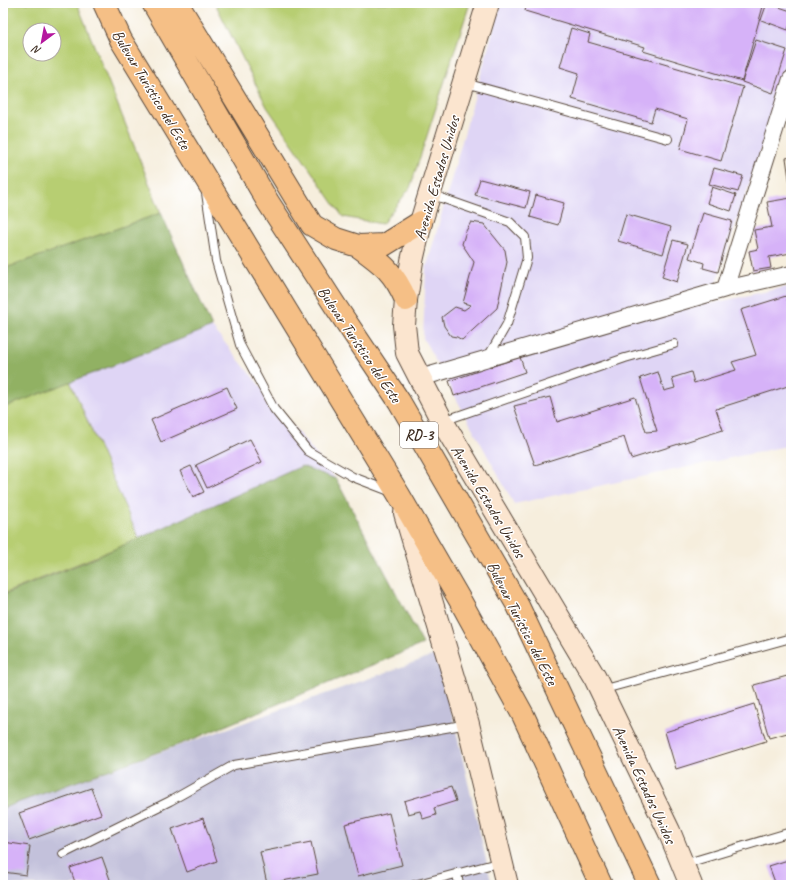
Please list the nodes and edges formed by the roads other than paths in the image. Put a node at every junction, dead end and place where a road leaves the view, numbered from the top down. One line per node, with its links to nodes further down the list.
1 (104, 3): 8 (highway, Bulevar Turístico del Este)
2 (153, 3): 32 (highway, Bulevar Turístico del Este / RD-3)
3 (176, 3): 11 (highway)
4 (488, 3): 6 (street, Avenida Estados Unidos)
5 (791, 79): 13 (street)
6 (464, 82): 7 (lane); 9 (street, Avenida Estados Unidos)
7 (668, 139)
8 (203, 174): 19 (highway, Bulevar Turístico del Este); 19 (lane)
9 (430, 194): 10 (street, Avenida Estados Unidos); 16 (lane)
10 (421, 222): 11 (highway); 14 (street, Avenida Estados Unidos)
11 (358, 246): 14 (highway)
12 (791, 274): 13 (street)
13 (725, 289): 16 (street)
14 (406, 300): 17 (street, Avenida Estados Unidos)
15 (674, 344): 18 (lane)
16 (487, 360): 17 (street)
17 (420, 378): 18 (street, Avenida Estados Unidos)
18 (442, 421): 21 (street, Avenida Estados Unidos)
19 (399, 495): 22 (street); 31 (highway, Bulevar Turístico del Este)
20 (791, 638): 21 (lane)
21 (600, 690): 26 (street, Avenida Estados Unidos)
22 (468, 724): 24 (lane); 25 (street)
23 (791, 832): 26 (lane)
24 (63, 854)
25 (501, 861): 27 (lane); 30 (street)
26 (682, 865): 33 (street, Avenida Estados Unidos)
27 (457, 873): 28 (lane); 29 (lane)
28 (414, 885)
29 (459, 885)
30 (507, 885)
31 (601, 885)
32 (650, 885)
33 (691, 885)

